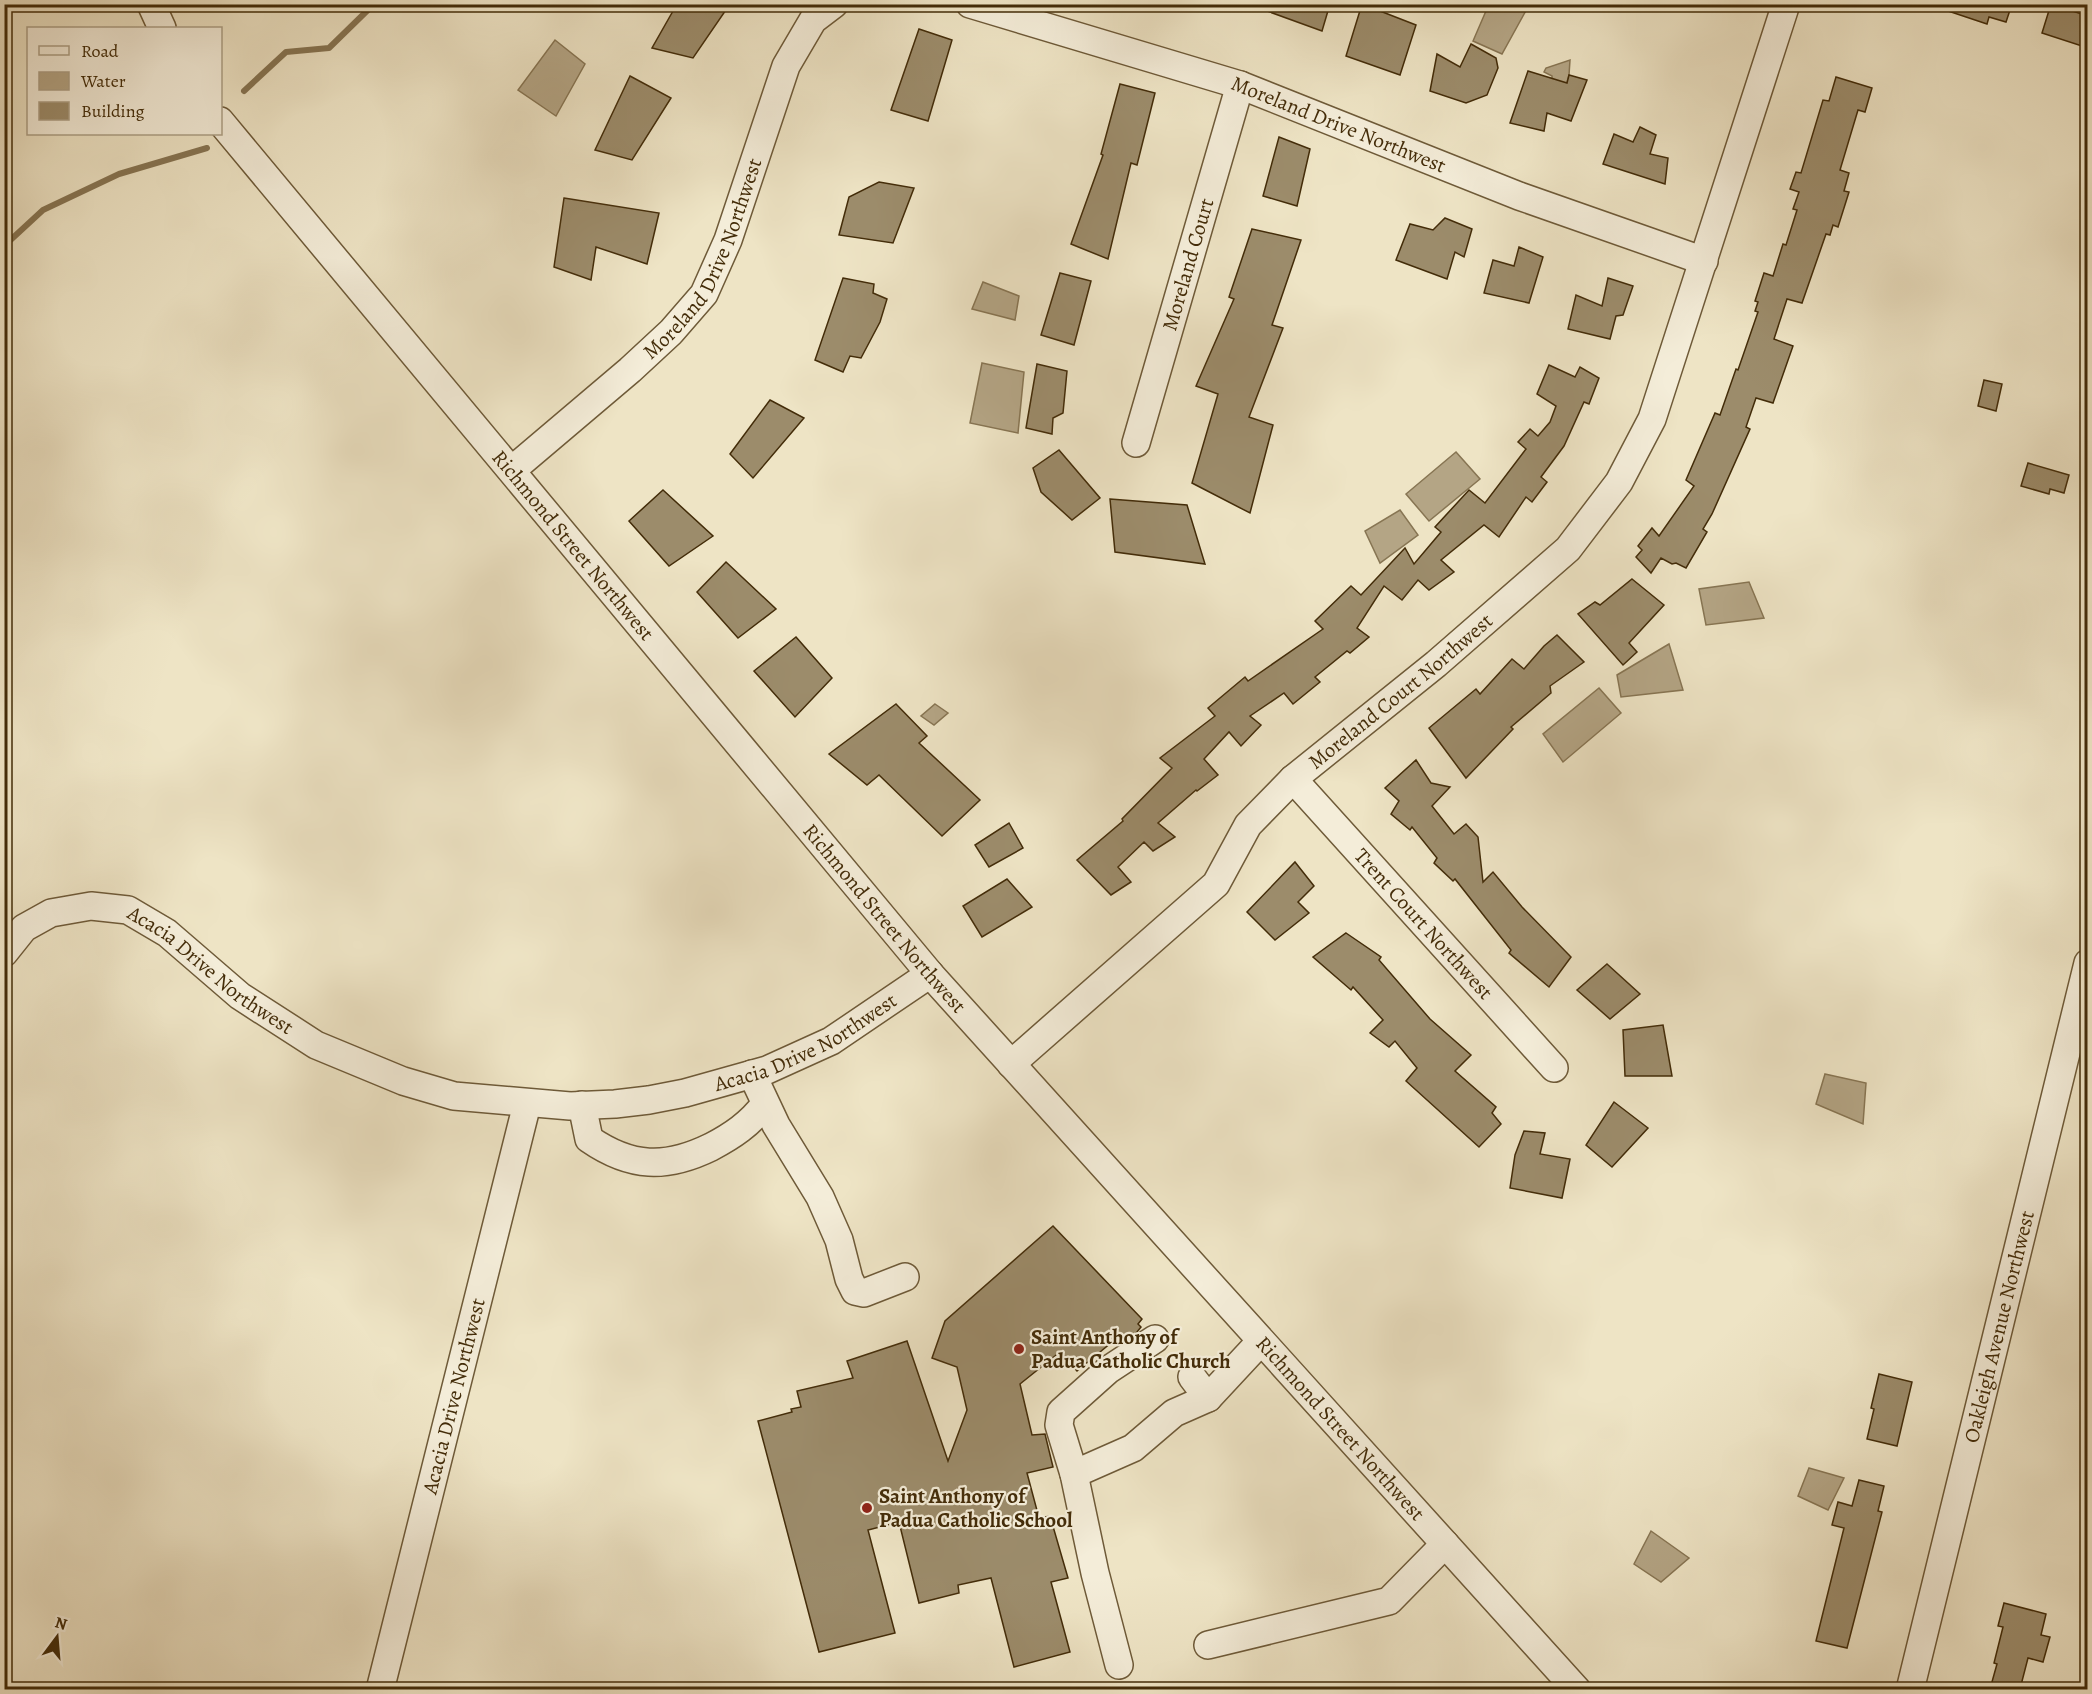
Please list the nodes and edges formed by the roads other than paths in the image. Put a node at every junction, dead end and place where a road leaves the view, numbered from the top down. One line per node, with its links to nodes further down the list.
1 (151, 4): 5 (street)
2 (834, 4): 10 (street, Moreland Drive Northwest)
3 (970, 4): 6 (street, Moreland Drive Northwest)
4 (1785, 4): 8 (street, Moreland Court Northwest)
5 (162, 27)
6 (1240, 85): 8 (street, Moreland Drive Northwest); 9 (street, Moreland Court)
7 (222, 123): 10 (street, Richmond Street Northwest)
8 (1704, 261): 11 (street, Moreland Court Northwest)
9 (1136, 443)
10 (512, 470): 14 (street, Richmond Street Northwest)
11 (1293, 779): 15 (street, Moreland Court Northwest); 16 (street, Trent Court Northwest)
12 (4, 953): 18 (street, Acacia Drive Northwest)
13 (2088, 963): 30 (street, Oakleigh Avenue Northwest)
14 (930, 974): 15 (street, Richmond Street Northwest); 17 (street, Acacia Drive Northwest)
15 (1011, 1064): 23 (street, Richmond Street Northwest)
16 (1554, 1068)
17 (752, 1074): 19 (street); 20 (street, Acacia Drive Northwest)
18 (528, 1104): 20 (street, Acacia Drive Northwest); 28 (street, Acacia Drive Northwest)
19 (765, 1104): 20 (street); 21 (street)
20 (582, 1106)
21 (905, 1277)
22 (1155, 1339): 24 (street)
23 (1261, 1341): 24 (street); 25 (street, Richmond Street Northwest)
24 (1074, 1474): 27 (street)
25 (1446, 1544): 26 (street); 29 (street, Richmond Street Northwest)
26 (1208, 1645)
27 (1119, 1665)
28 (380, 1689)
29 (1577, 1689)
30 (1910, 1689)

